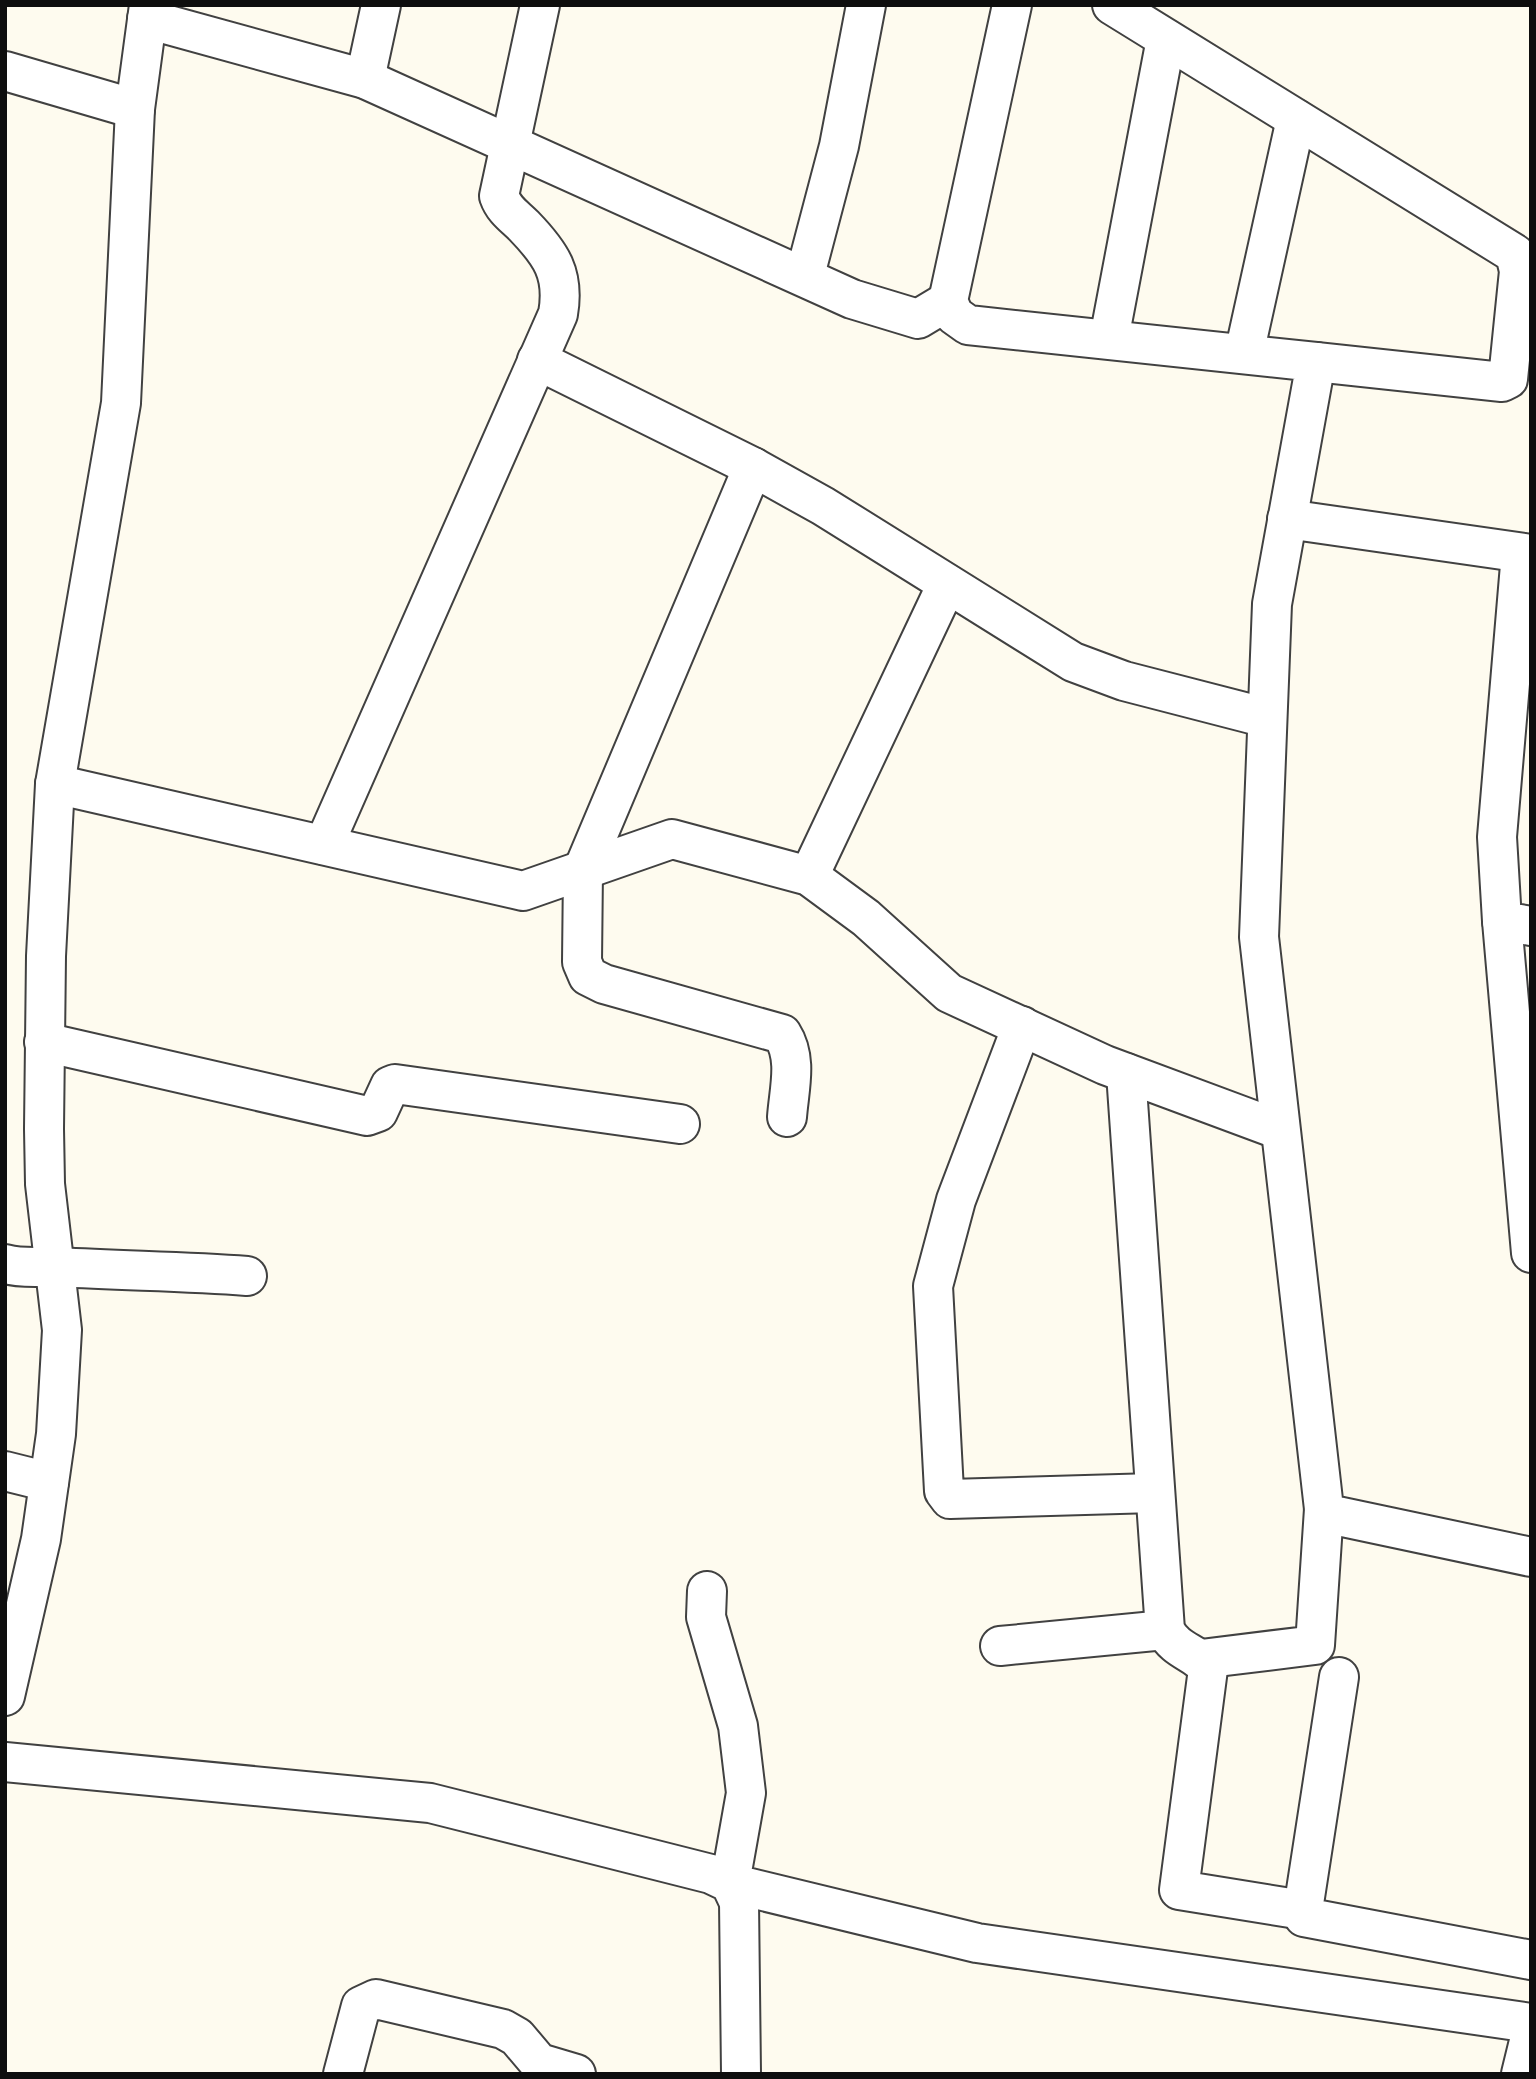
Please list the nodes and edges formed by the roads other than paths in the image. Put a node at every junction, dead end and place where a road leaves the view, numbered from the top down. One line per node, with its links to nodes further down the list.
1 (381, 5): 9 (street)
2 (540, 5): 12 (street)
3 (866, 5): 14 (street)
4 (1012, 5): 15 (street)
5 (1112, 5): 7 (street)
6 (148, 12): 9 (street); 10 (street)
7 (1166, 39): 11 (street); 16 (street)
8 (5, 71): 10 (street)
9 (365, 79): 12 (street)
10 (135, 109): 26 (street)
11 (1296, 119): 13 (street); 17 (street)
12 (512, 143): 14 (street); 18 (street)
13 (1525, 258): 20 (street)
14 (806, 275): 15 (street)
15 (948, 301): 16 (street)
16 (1109, 339): 17 (street)
17 (1244, 354): 19 (street)
18 (537, 360): 21 (street); 27 (street)
19 (1316, 362): 20 (street); 22 (street)
20 (1520, 381)
21 (753, 467): 24 (street); 28 (street)
22 (1287, 519): 23 (street); 25 (street)
23 (1526, 553): 30 (street)
24 (947, 584): 25 (street); 29 (street)
25 (1267, 718): 36 (street)
26 (55, 784): 27 (street); 32 (street)
27 (324, 845): 28 (street)
28 (583, 870): 29 (street); 34 (street)
29 (809, 876): 31 (street)
30 (1516, 924): 37 (street)
31 (1022, 1026): 33 (street); 43 (street)
32 (44, 1042): 35 (street); 39 (street)
33 (1126, 1073): 36 (street); 43 (street)
34 (787, 1117)
35 (680, 1125)
36 (1280, 1130): 44 (street)
37 (1531, 1254)
38 (5, 1264): 39 (street)
39 (55, 1267): 40 (street); 42 (street)
40 (247, 1276)
41 (5, 1471): 42 (street)
42 (49, 1482): 51 (street)
43 (1154, 1493): 47 (street)
44 (1324, 1508): 45 (street); 49 (street)
45 (1531, 1557)
46 (707, 1591): 53 (street)
47 (1165, 1630): 48 (street); 49 (street)
48 (1000, 1646)
49 (1200, 1659): 54 (street)
50 (1339, 1677): 54 (street)
51 (5, 1696)
52 (5, 1762): 53 (street)
53 (730, 1883): 56 (street); 60 (street)
54 (1303, 1910): 55 (street)
55 (1531, 1960)
56 (1531, 2023)
57 (1531, 2033): 61 (street)
58 (343, 2074): 59 (street)
59 (576, 2074)
60 (741, 2074)
61 (1521, 2074)

